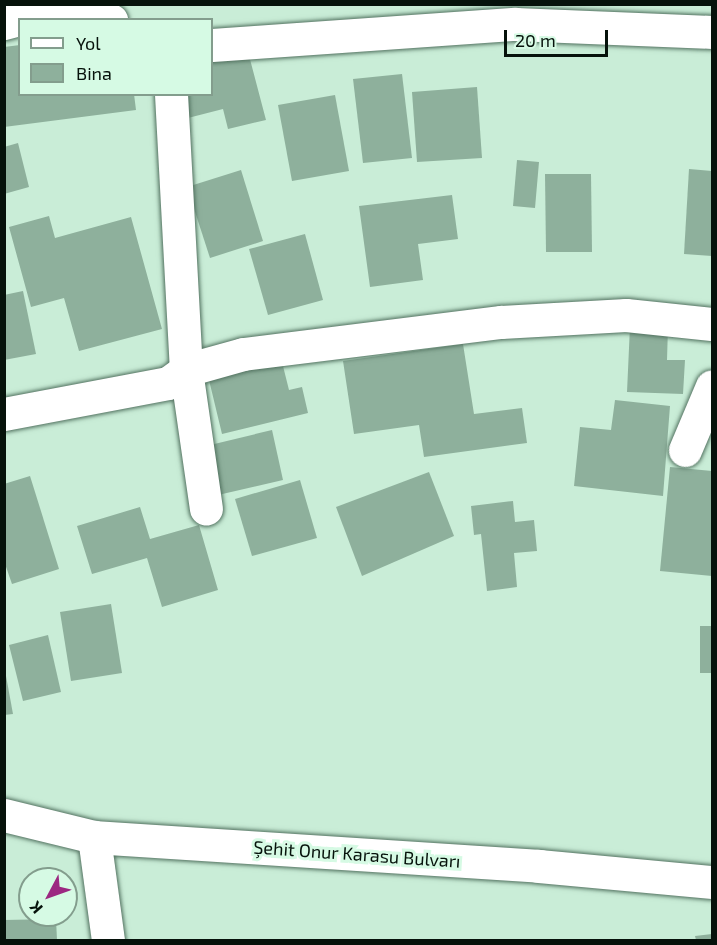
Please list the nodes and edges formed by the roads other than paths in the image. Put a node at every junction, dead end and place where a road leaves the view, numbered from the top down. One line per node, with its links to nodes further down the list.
1 (77, 4): 2 (street); 3 (street)
2 (23, 18)
3 (107, 18)
4 (712, 32): 5 (street)
5 (213, 45)
6 (171, 96): 8 (street)
7 (712, 324): 8 (street)
8 (186, 370): 10 (street); 12 (street)
9 (712, 386): 11 (street)
10 (4, 414)
11 (685, 450)
12 (206, 508)
13 (4, 815): 14 (street, Şehit Onur Karasu Bulvarı)
14 (94, 837): 15 (street, Şehit Onur Karasu Bulvarı); 16 (street)
15 (712, 882)
16 (108, 940)

